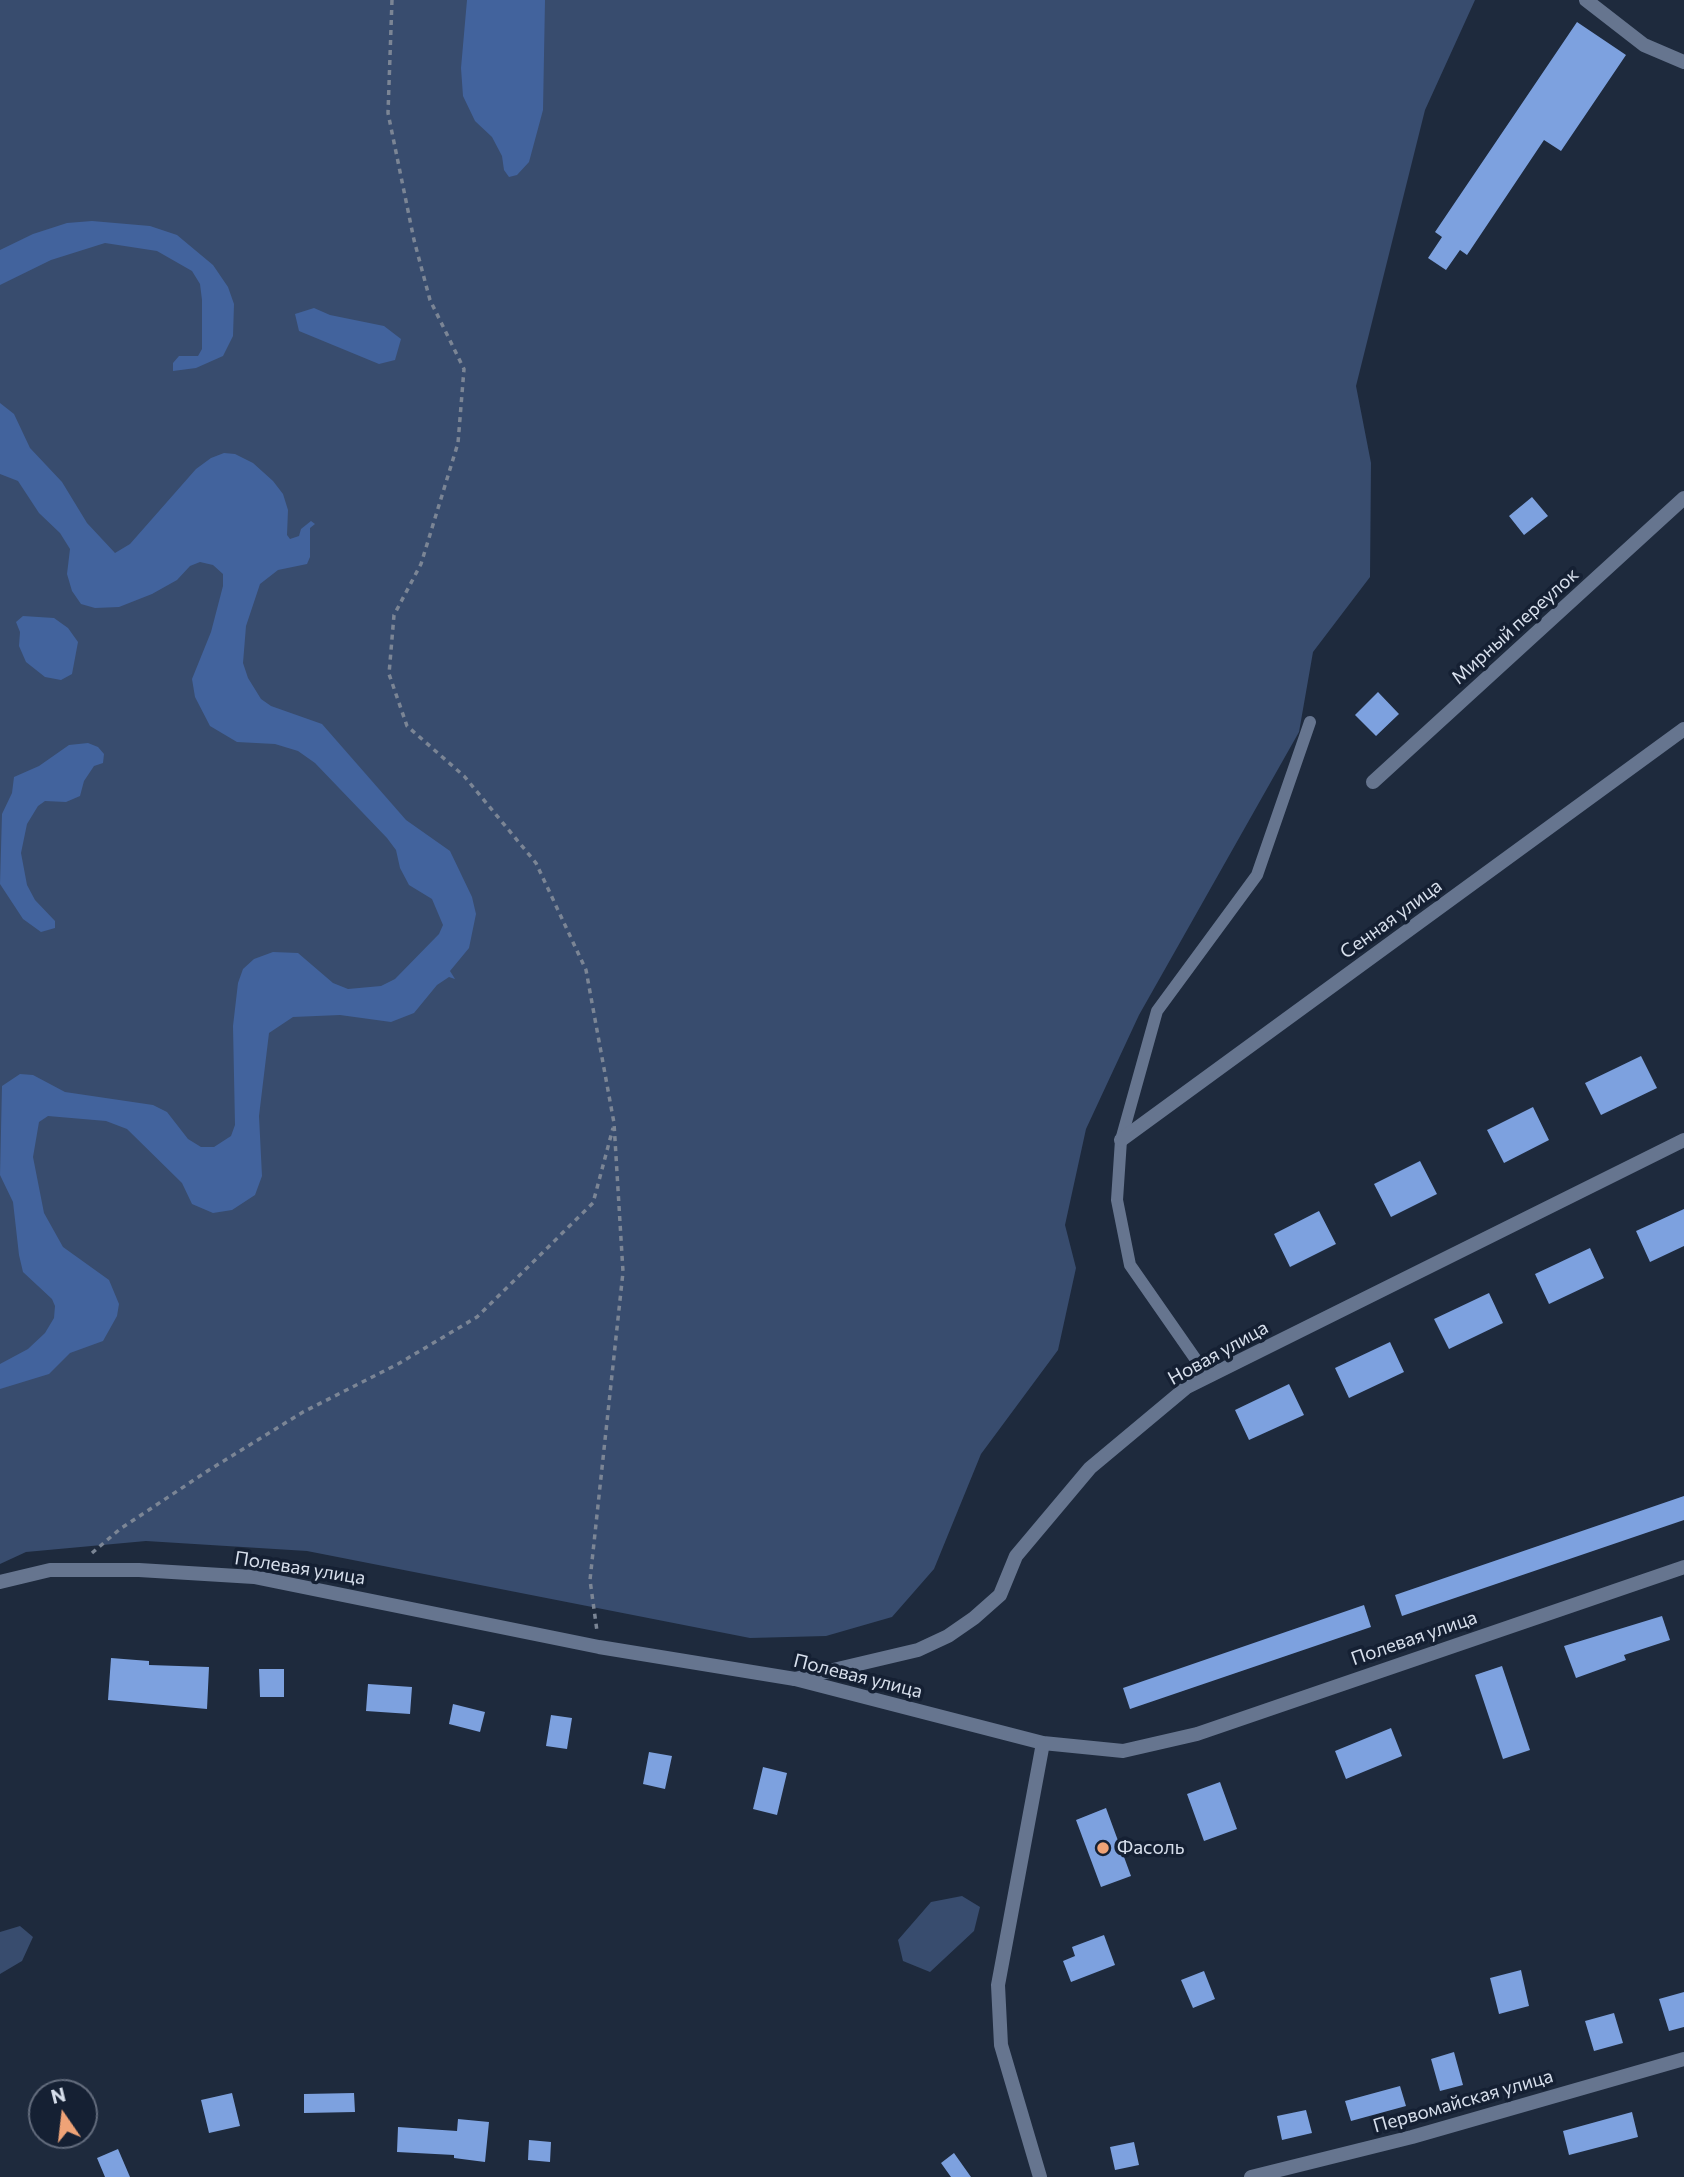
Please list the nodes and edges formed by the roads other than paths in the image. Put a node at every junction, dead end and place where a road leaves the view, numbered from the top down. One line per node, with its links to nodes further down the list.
1 (1587, 1): 2 (street)
2 (1684, 62)
3 (1684, 498): 6 (street, Мирный переулок)
4 (1310, 722): 7 (lane)
5 (1684, 729): 7 (street, Сенная улица)
6 (1373, 782)
7 (1121, 1140): 9 (lane)
8 (1684, 1140): 9 (street, Новая улица)
9 (1208, 1377): 12 (street, Новая улица)
10 (1684, 1567): 13 (street, Полевая улица)
11 (0, 1581): 12 (street, Полевая улица)
12 (794, 1679): 13 (street, Полевая улица)
13 (1043, 1743): 15 (street)
14 (1684, 2060): 16 (street, Первомайская улица)
15 (1040, 2177)
16 (1251, 2177)

